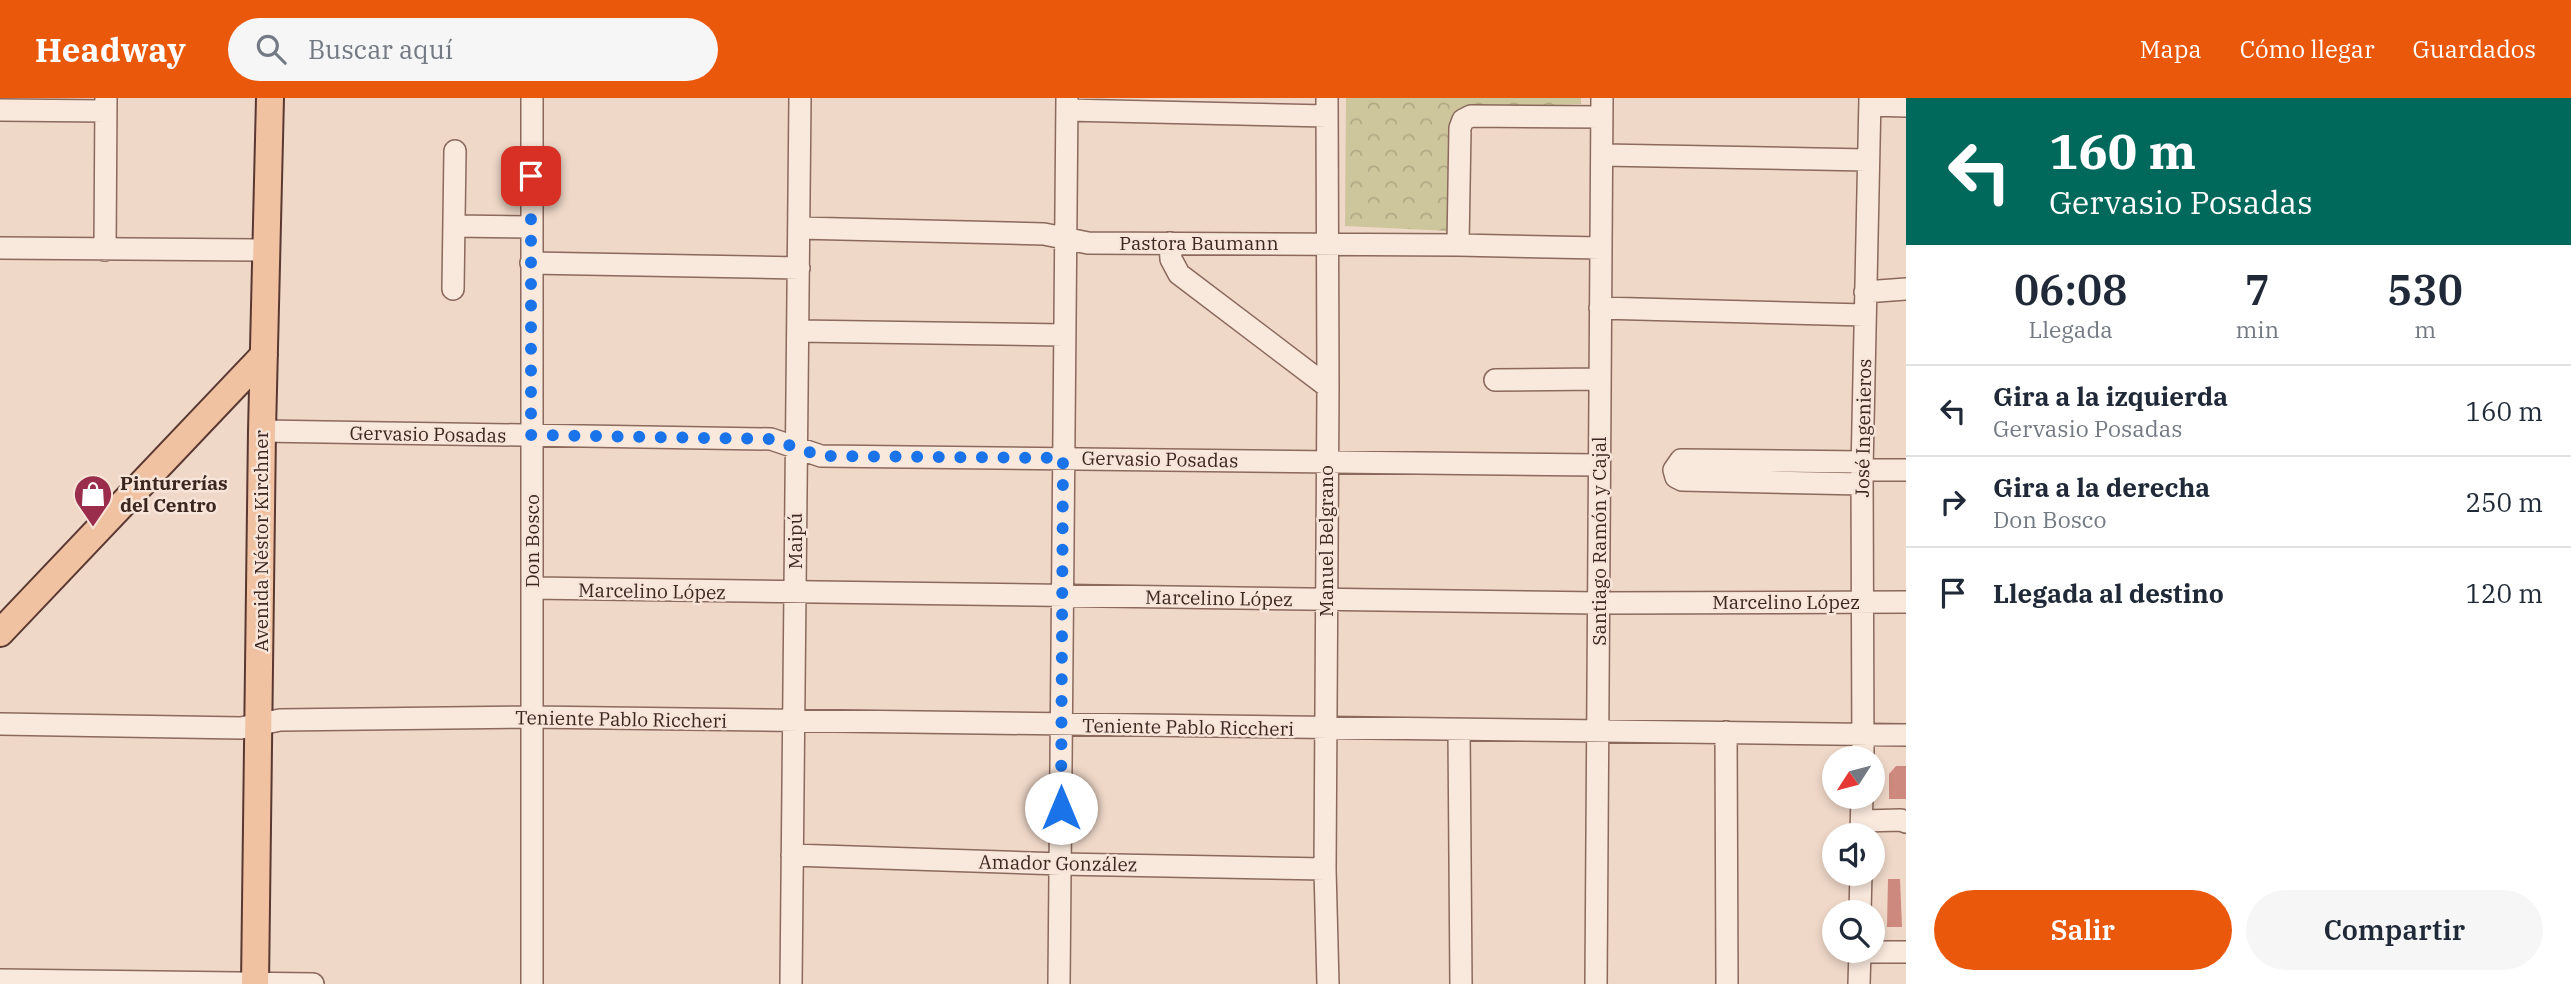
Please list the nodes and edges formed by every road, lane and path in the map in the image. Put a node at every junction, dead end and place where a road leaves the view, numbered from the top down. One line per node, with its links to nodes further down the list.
1 (270, 98): 24 (main road, Avenida Néstor Kirchner)
2 (532, 98): 15 (street, Don Bosco)
3 (800, 98): 16 (street, Maipú)
4 (1870, 102): 7 (street); 13 (street, José Ingenieros)
5 (1067, 104): 8 (street); 17 (street)
6 (106, 105): 10 (street); 23 (street)
7 (1906, 106)
8 (1327, 107): 19 (street, Manuel Belgrano)
9 (1602, 108): 12 (street, Santiago Ramón y Cajal); 20 (street)
10 (0, 110)
11 (455, 151): 14 (street)
12 (1603, 155): 13 (street); 22 (street, Santiago Ramón y Cajal)
13 (1867, 160): 29 (street, José Ingenieros)
14 (454, 226): 15 (street); 27 (street)
15 (531, 227): 25 (street, Don Bosco)
16 (799, 228): 17 (street, Pastora Baumann); 26 (street, Maipú)
17 (1065, 239): 18 (street, Pastora Baumann); 33 (street)
18 (1170, 243): 19 (street, Pastora Baumann); 37 (street)
19 (1326, 243): 20 (street, Pastora Baumann); 37 (street, Manuel Belgrano)
20 (1458, 244): 22 (street, Pastora Baumann)
21 (0, 248): 23 (street)
22 (1601, 248): 30 (street, Santiago Ramón y Cajal)
23 (105, 250): 24 (street)
24 (266, 250): 34 (main road, Avenida Néstor Kirchner)
25 (531, 263): 26 (street); 40 (street, Don Bosco)
26 (799, 268): 32 (street, Maipú)
27 (453, 289)
28 (1906, 289): 29 (street)
29 (1865, 292): 31 (street, José Ingenieros)
30 (1600, 307): 31 (street); 35 (street, Santiago Ramón y Cajal)
31 (1864, 315): 46 (street, José Ingenieros)
32 (798, 331): 33 (street); 41 (street, Maipú)
33 (1064, 335): 42 (street)
34 (264, 355): 38 (main road); 39 (main road, Avenida Néstor Kirchner)
35 (1600, 379): 36 (street); 44 (street, Santiago Ramón y Cajal)
36 (1495, 380)
37 (1328, 387): 43 (street, Manuel Belgrano)
38 (211, 410): 39 (main road); 54 (main road)
39 (262, 427): 40 (street, Gervasio Posadas); 58 (main road, Avenida Néstor Kirchner)
40 (531, 435): 41 (street, Gervasio Posadas); 47 (street, Don Bosco)
41 (796, 448): 42 (street, Gervasio Posadas); 48 (street, Maipú)
42 (1063, 458): 43 (street, Gervasio Posadas); 49 (street)
43 (1327, 460): 44 (street, Gervasio Posadas); 50 (street, Manuel Belgrano)
44 (1600, 465): 53 (street, Santiago Ramón y Cajal)
45 (1906, 470): 46 (street)
46 (1862, 472): 46 (street); 51 (street, José Ingenieros)
47 (532, 588): 48 (street, Marcelino López); 55 (street, Don Bosco)
48 (794, 593): 49 (street, Marcelino López); 56 (street, Maipú)
49 (1062, 595): 50 (street, Marcelino López); 59 (street)
50 (1325, 600): 53 (street, Marcelino López); 60 (street, Manuel Belgrano)
51 (1862, 601): 52 (street, Marcelino López); 53 (street, Marcelino López); 64 (street, José Ingenieros)
52 (1906, 602)
53 (1598, 603): 61 (street, Santiago Ramón y Cajal)
54 (2, 626)
55 (531, 718): 56 (street, Teniente Pablo Riccheri); 58 (street, Teniente Pablo Riccheri); 78 (street, Don Bosco)
56 (793, 721): 59 (street, Teniente Pablo Riccheri); 69 (street, Maipú)
57 (0, 724): 58 (street, Teniente Pablo Riccheri)
58 (260, 724): 76 (main road, Avenida Néstor Kirchner)
59 (1061, 725): 60 (street, Teniente Pablo Riccheri); 70 (street)
60 (1326, 729): 62 (street, Teniente Pablo Riccheri); 71 (street, Manuel Belgrano)
61 (1597, 729): 62 (street, Teniente Pablo Riccheri); 63 (street, Teniente Pablo Riccheri); 83 (street, Santiago Ramón y Cajal)
62 (1459, 730): 82 (street)
63 (1726, 732): 64 (street, Teniente Pablo Riccheri); 84 (street)
64 (1863, 734): 65 (street, Teniente Pablo Riccheri); 66 (street, José Ingenieros)
65 (1906, 735)
66 (1863, 746)
67 (1906, 822): 68 (street)
68 (1885, 823)
69 (792, 855): 70 (street, Amador González); 79 (street, Maipú)
70 (1061, 864): 71 (street, Amador González); 80 (street)
71 (1325, 869): 81 (street, Manuel Belgrano)
72 (1885, 952): 73 (street)
73 (1906, 952)
74 (1860, 963): 85 (street)
75 (0, 980): 76 (street)
76 (256, 983): 77 (street)
77 (313, 984)
78 (532, 984)
79 (791, 984)
80 (1059, 984)
81 (1328, 984)
82 (1461, 984)
83 (1596, 984)
84 (1727, 984)
85 (1859, 984)

